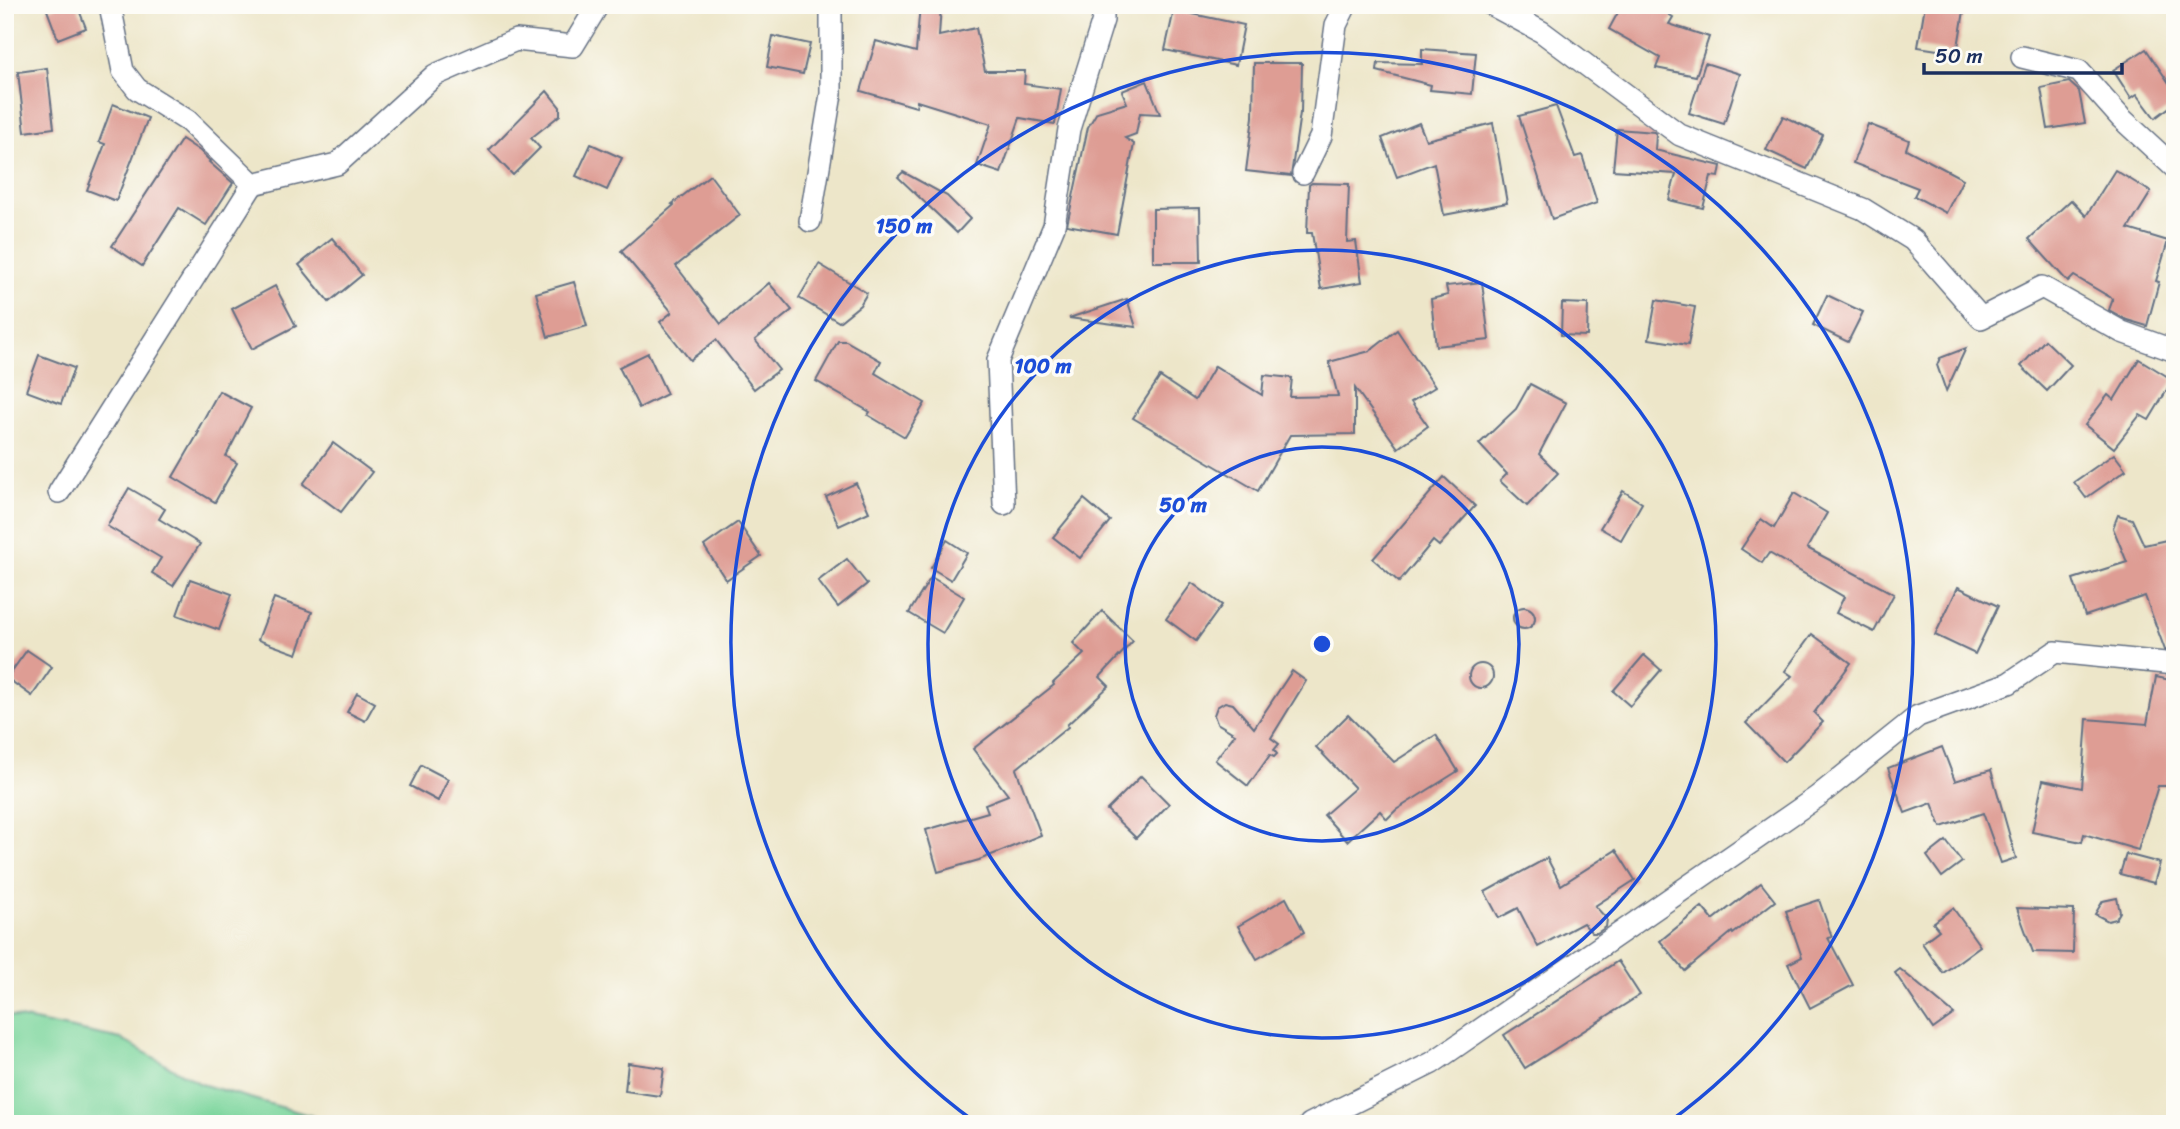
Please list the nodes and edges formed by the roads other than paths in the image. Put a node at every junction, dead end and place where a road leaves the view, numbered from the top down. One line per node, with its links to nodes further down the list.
1 (110, 5): 10 (street)
2 (598, 5): 10 (street)
3 (831, 5): 11 (street)
4 (1103, 5): 14 (street)
5 (1346, 5): 9 (street)
6 (1492, 5): 12 (street)
7 (2022, 57): 8 (street)
8 (2175, 168)
9 (1303, 173)
10 (253, 184): 13 (street)
11 (810, 221)
12 (2175, 351)
13 (59, 492)
14 (1004, 504)
15 (2175, 664): 16 (street)
16 (1310, 1124)

